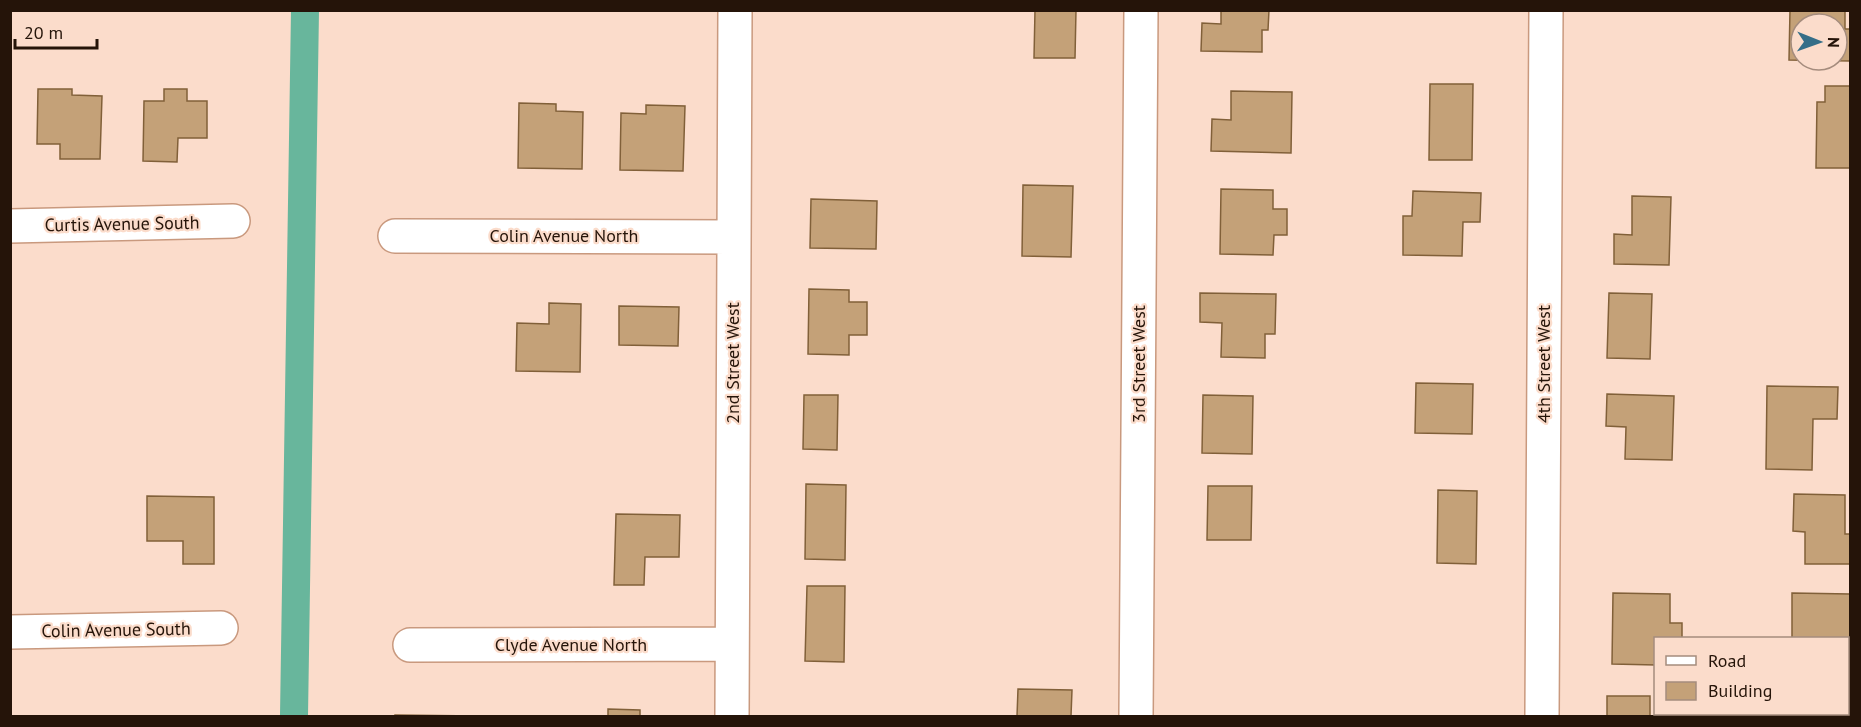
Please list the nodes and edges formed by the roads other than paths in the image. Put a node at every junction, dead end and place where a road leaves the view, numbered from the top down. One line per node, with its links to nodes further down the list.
1 (735, 10): 7 (street, 2nd Street West)
2 (1141, 10): 13 (street, 3rd Street West)
3 (1546, 10): 14 (street, 4th Street West)
4 (233, 221): 5 (street, Curtis Avenue South)
5 (10, 226)
6 (395, 236): 7 (street, Colin Avenue North)
7 (734, 237): 10 (street, 2nd Street West)
8 (221, 628): 9 (street, Colin Avenue South)
9 (10, 632)
10 (732, 644): 11 (street, Clyde Avenue North); 12 (street, 2nd Street West)
11 (410, 645)
12 (732, 717)
13 (1136, 717)
14 (1542, 717)

